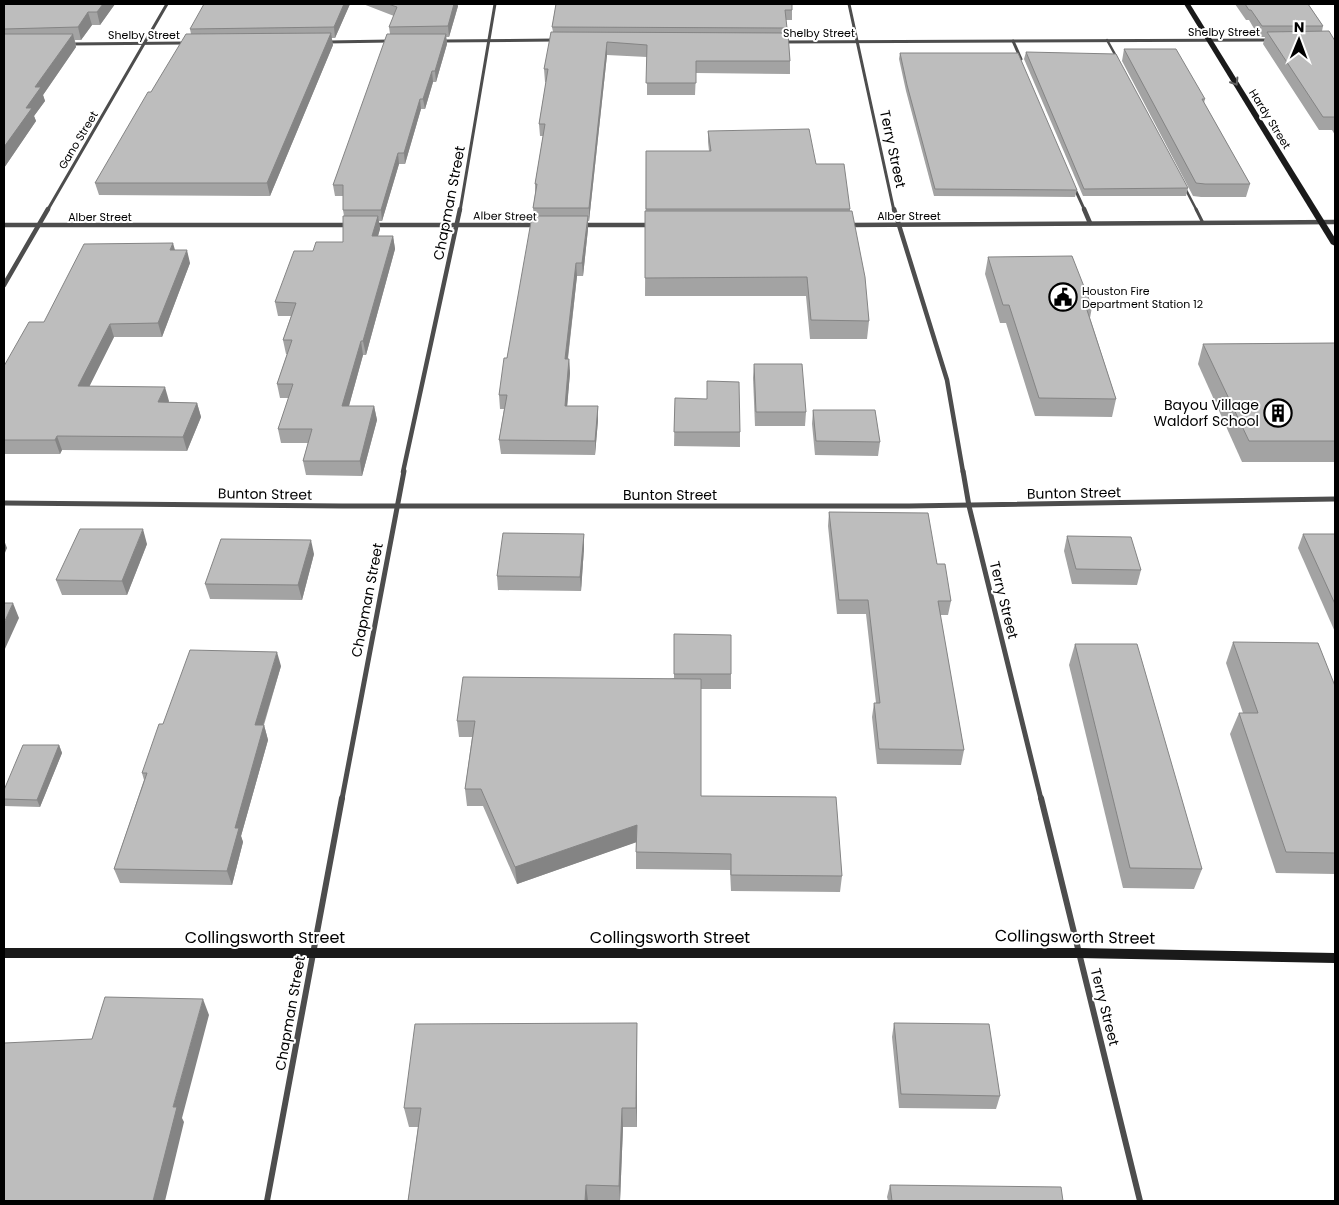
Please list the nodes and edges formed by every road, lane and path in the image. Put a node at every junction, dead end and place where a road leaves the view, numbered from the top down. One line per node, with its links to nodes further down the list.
1 (167, 4): 18 (street, Gano Street)
2 (494, 4): 5 (street, Chapman Street)
3 (849, 4): 15 (street, Terry Street)
4 (1187, 4): 8 (main road, Hardy Street)
5 (489, 40): 6 (street); 11 (street); 27 (street, Chapman Street)
6 (557, 40)
7 (1107, 40): 8 (street, Shelby Street); 12 (street, Shelby Street); 19 (lane)
8 (1210, 40): 9 (street, Shelby Street); 23 (main road, Hardy Street, one-way to 23)
9 (1278, 40)
10 (400, 41): 13 (street)
11 (440, 41)
12 (1013, 41): 15 (street, Shelby Street); 20 (street)
13 (322, 42)
14 (781, 42): 15 (street, Shelby Street)
15 (858, 42): 28 (street, Terry Street)
16 (194, 43): 18 (street, Shelby Street)
17 (60, 44): 18 (street, Shelby Street)
18 (144, 44): 30 (street, Gano Street)
19 (1121, 66)
20 (1024, 68)
21 (1071, 178): 25 (street)
22 (1185, 188): 26 (lane)
23 (1322, 222): 24 (street, Alber Street); 26 (street, Alber Street); 37 (main road, Hardy Street)
24 (1335, 222)
25 (1090, 223): 26 (street, Alber Street); 28 (street, Alber Street)
26 (1203, 223)
27 (458, 224): 32 (street, Alber Street); 33 (street, Alber Street); 41 (street, Chapman Street)
28 (897, 224): 36 (street, Alber Street); 42 (street, Terry Street)
29 (4, 225): 30 (street, Alber Street)
30 (37, 225): 31 (street, Alber Street); 38 (street, Gano Street)
31 (355, 225)
32 (365, 225)
33 (546, 225)
34 (576, 225): 35 (street)
35 (656, 225)
36 (846, 225)
37 (1335, 244)
38 (4, 285)
39 (1335, 499): 42 (street, Bunton Street)
40 (4, 502): 41 (street, Bunton Street)
41 (396, 506): 42 (street, Bunton Street); 44 (street, Chapman Street)
42 (969, 506): 45 (street, Terry Street)
43 (4, 953): 44 (main road, Collingsworth Street)
44 (312, 953): 45 (main road, Collingsworth Street); 47 (street, Chapman Street)
45 (1080, 953): 46 (main road, Collingsworth Street); 48 (street, Terry Street)
46 (1335, 958)
47 (267, 1201)
48 (1140, 1201)

